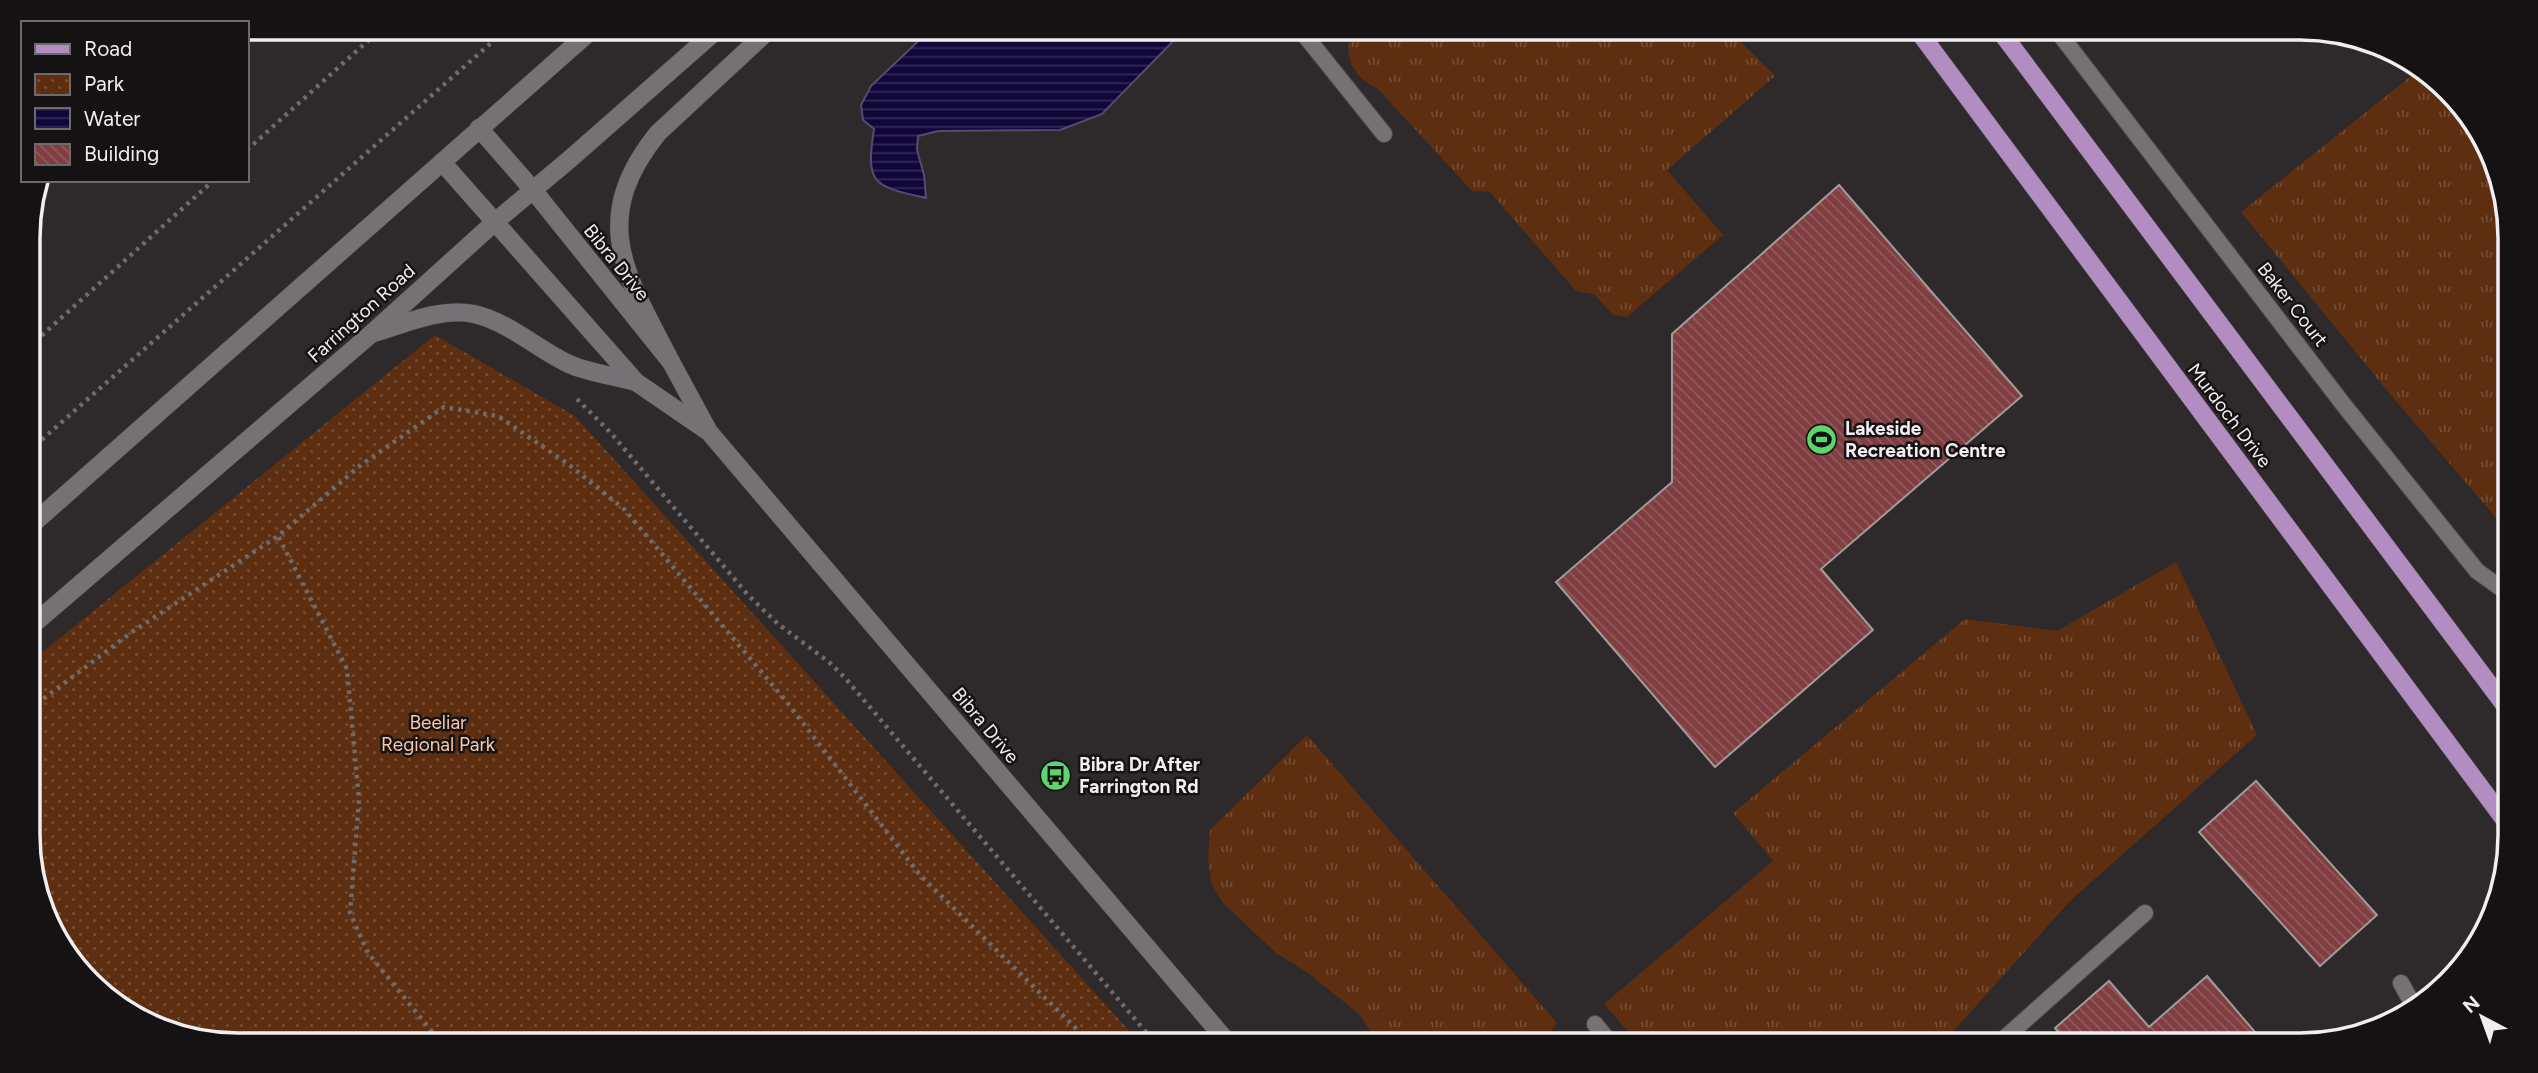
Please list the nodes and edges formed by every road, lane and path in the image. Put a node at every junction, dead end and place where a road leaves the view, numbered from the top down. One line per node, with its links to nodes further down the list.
1 (1309, 40): 11 (lane)
2 (1925, 40): 30 (main road, Murdoch Drive)
3 (2007, 40): 28 (main road)
4 (2064, 40): 26 (lane, Baker Court)
5 (368, 41): 12 (path)
6 (493, 41): 23 (path)
7 (579, 41): 10 (main road)
8 (704, 41): 15 (main road, Farrington Road)
9 (757, 41): 19 (main road)
10 (479, 128): 13 (main road); 15 (main road, Bibra Drive)
11 (1384, 134)
12 (248, 149)
13 (442, 162): 16 (main road, Bibra Drive); 24 (main road)
14 (212, 182): 18 (path)
15 (533, 190): 16 (main road, Farrington Road); 19 (main road, Bibra Drive)
16 (496, 221): 17 (main road, Farrington Road); 20 (main road, Bibra Drive)
17 (371, 334): 20 (main road); 27 (main road, Farrington Road)
18 (41, 336)
19 (671, 362): 22 (main road, Bibra Drive)
20 (636, 382): 22 (main road, Bibra Drive)
21 (575, 397): 39 (path)
22 (709, 432): 40 (main road, Bibra Drive)
23 (41, 441)
24 (41, 517)
25 (278, 536): 29 (path); 37 (path); 38 (path)
26 (2498, 586)
27 (40, 618)
28 (2498, 696)
29 (40, 701)
30 (2498, 811)
31 (2145, 913): 36 (lane)
32 (2401, 983): 33 (lane)
33 (2409, 999)
34 (1595, 1024): 35 (lane)
35 (1602, 1032)
36 (2011, 1032)
37 (433, 1033)
38 (1080, 1033)
39 (1146, 1033)
40 (1219, 1033)

